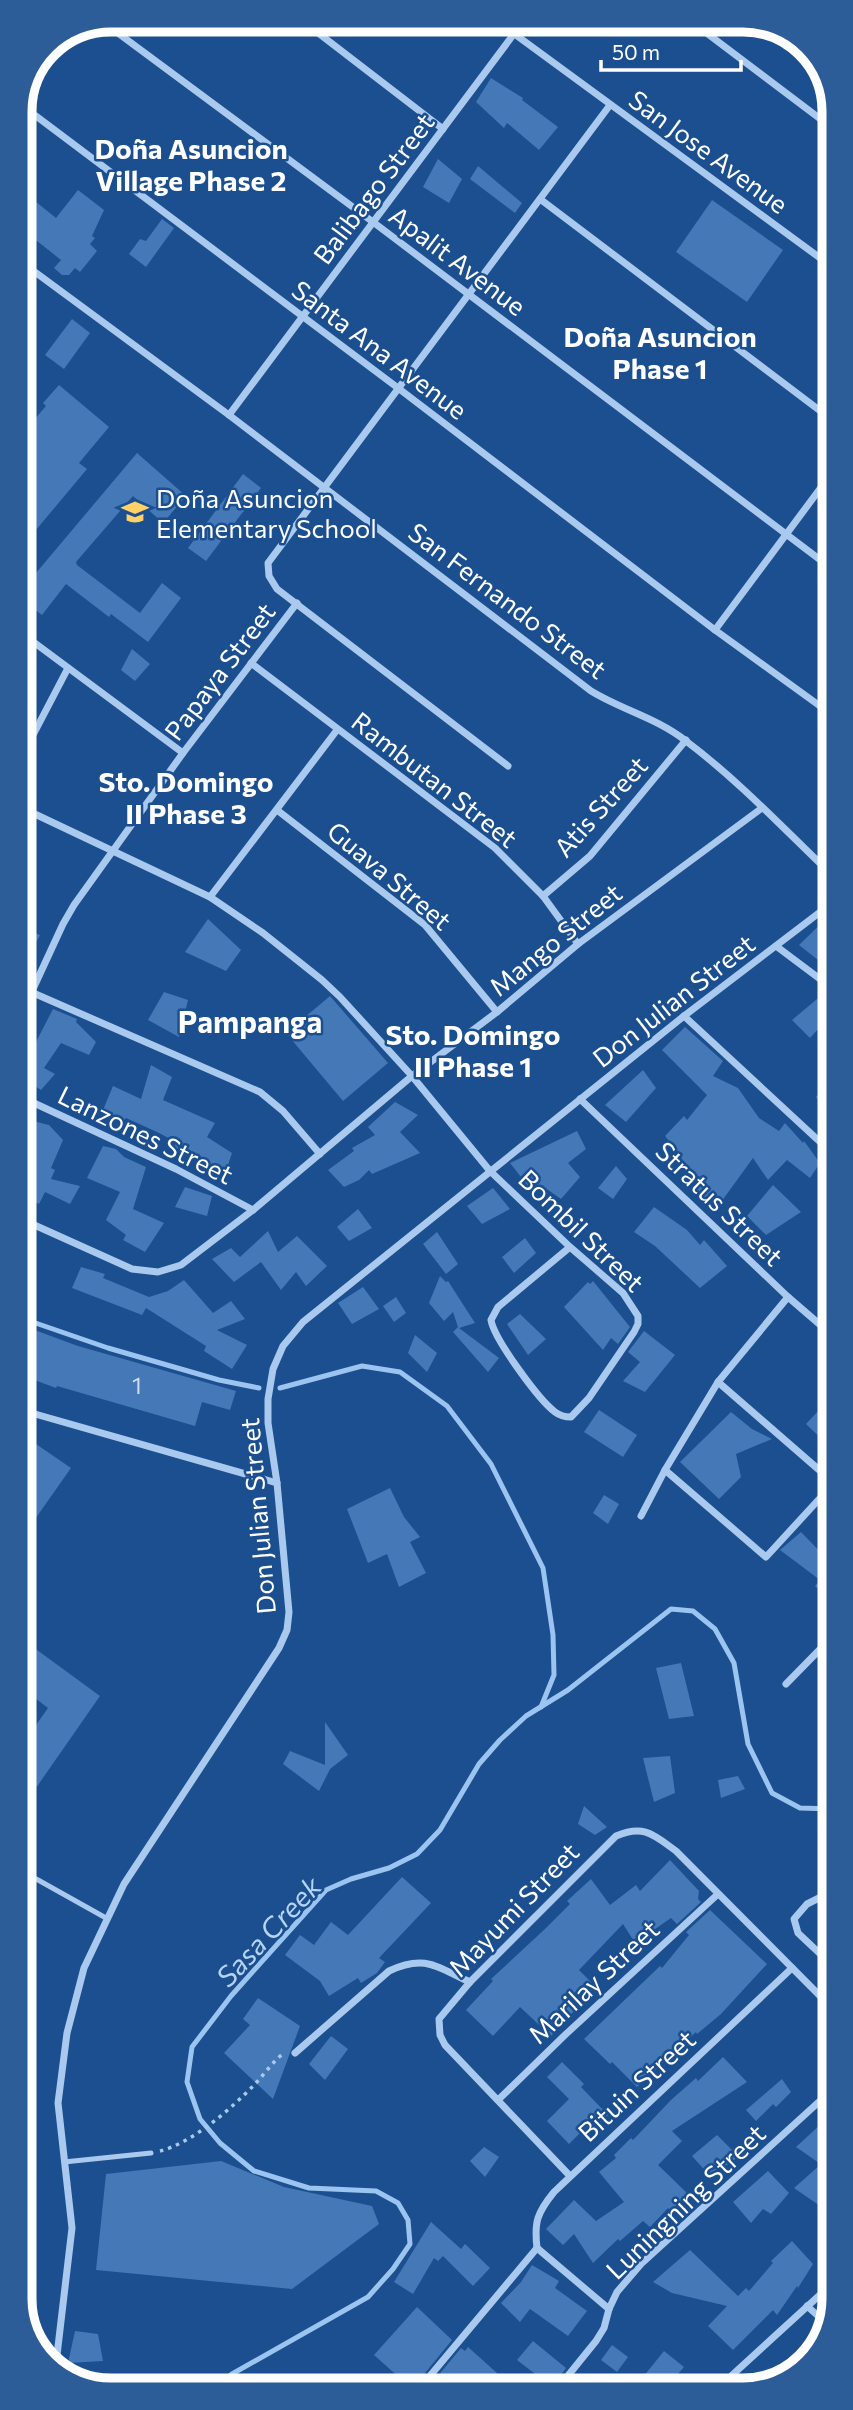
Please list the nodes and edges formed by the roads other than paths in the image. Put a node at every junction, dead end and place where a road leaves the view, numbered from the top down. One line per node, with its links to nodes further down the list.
1 (116, 32): 11 (street, Apalit Avenue)
2 (317, 32): 9 (street)
3 (511, 32): 5 (street, San Jose Avenue)
4 (705, 32): 8 (street)
5 (514, 34): 6 (street, San Jose Avenue); 9 (street, Balibago Street)
6 (610, 105): 10 (street); 12 (street, San Jose Avenue)
7 (32, 113): 15 (street, Santa Ana Avenue)
8 (822, 120)
9 (443, 129): 11 (street, Balibago Street)
10 (540, 199): 14 (street); 17 (street)
11 (373, 222): 14 (street, Apalit Avenue); 15 (street, Balibago Street)
12 (822, 260)
13 (32, 270): 18 (street, San Fernando Street)
14 (468, 294): 16 (street); 21 (street, Apalit Avenue)
15 (302, 317): 16 (street, Santa Ana Avenue); 18 (street, Balibago Street)
16 (398, 388): 20 (street); 24 (street, Santa Ana Avenue)
17 (822, 412)
18 (229, 415): 20 (street, San Fernando Street)
19 (822, 486): 21 (street)
20 (323, 487): 23 (street); 31 (street, San Fernando Street)
21 (785, 535): 22 (street, Apalit Avenue); 24 (street)
22 (822, 562)
23 (297, 603): 26 (street, Papaya Street); 33 (street)
24 (715, 630): 28 (street, Santa Ana Avenue)
25 (32, 641): 27 (street)
26 (251, 663): 29 (street, Rambutan Street); 32 (street, Papaya Street)
27 (68, 668): 30 (street); 32 (street)
28 (822, 707)
29 (337, 730): 35 (street); 39 (street, Rambutan Street)
30 (32, 737)
31 (686, 740): 34 (street, San Fernando Street); 39 (street, Atis Street)
32 (183, 753): 37 (street, Papaya Street)
33 (508, 766)
34 (762, 808): 38 (street, San Fernando Street); 42 (street, Mango Street)
35 (277, 810): 40 (street); 47 (street, Guava Street)
36 (32, 812): 37 (street, Bombil Street)
37 (113, 849): 40 (street, Bombil Street); 45 (street, Papaya Street)
38 (822, 865)
39 (543, 896): 42 (street, Rambutan Street)
40 (210, 897): 49 (street, Bombil Street)
41 (822, 911): 43 (street, Don Julian Street)
42 (578, 944): 47 (street, Mango Street)
43 (776, 946): 44 (street); 48 (street, Don Julian Street)
44 (822, 980)
45 (32, 990)
46 (32, 992): 53 (street)
47 (497, 1012): 49 (street, Mango Street)
48 (684, 1016): 50 (street, Don Julian Street); 52 (street)
49 (412, 1076): 53 (street, Mango Street); 54 (street, Bombil Street)
50 (580, 1099): 54 (street, Don Julian Street); 58 (street, Stratus Street)
51 (32, 1102): 55 (street, Lanzones Street)
52 (822, 1144)
53 (320, 1154): 55 (street, Mango Street)
54 (490, 1171): 57 (street, Bombil Street); 64 (street, Don Julian Street)
55 (253, 1210): 56 (street, Mango Street)
56 (32, 1224)
57 (570, 1247): 57 (street, Bombil Street)
58 (788, 1297): 59 (street, Stratus Street); 60 (street)
59 (822, 1326)
60 (718, 1382): 62 (street); 63 (street)
61 (32, 1413): 64 (street)
62 (665, 1470): 65 (street); 66 (street)
63 (822, 1474)
64 (277, 1483): 72 (street, Don Julian Street)
65 (822, 1494)
66 (641, 1516)
67 (822, 1647): 68 (street)
68 (786, 1684)
69 (32, 1876): 72 (lane)
70 (718, 1894): 74 (street); 75 (street, Mayumi Street); 78 (street, Marilay Street)
71 (822, 1896): 73 (street)
72 (106, 1917): 81 (street, Don Julian Street)
73 (822, 1956)
74 (792, 1968): 76 (street); 82 (street, Bituin Street)
75 (470, 1982): 77 (street); 78 (street, Mayumi Street)
76 (822, 1998)
77 (295, 2053)
78 (498, 2100): 82 (street)
79 (822, 2100): 86 (street, Luningning Street)
80 (151, 2153): 81 (lane)
81 (64, 2162): 88 (street, Don Julian Street)
82 (570, 2176): 83 (street, Bituin Street)
83 (537, 2248): 86 (street); 89 (street)
84 (822, 2293): 85 (street)
85 (807, 2306): 87 (street); 91 (street)
86 (609, 2309): 90 (street, Luningning Street)
87 (819, 2317)
88 (57, 2357)
89 (428, 2378)
90 (566, 2378)
91 (729, 2378)

